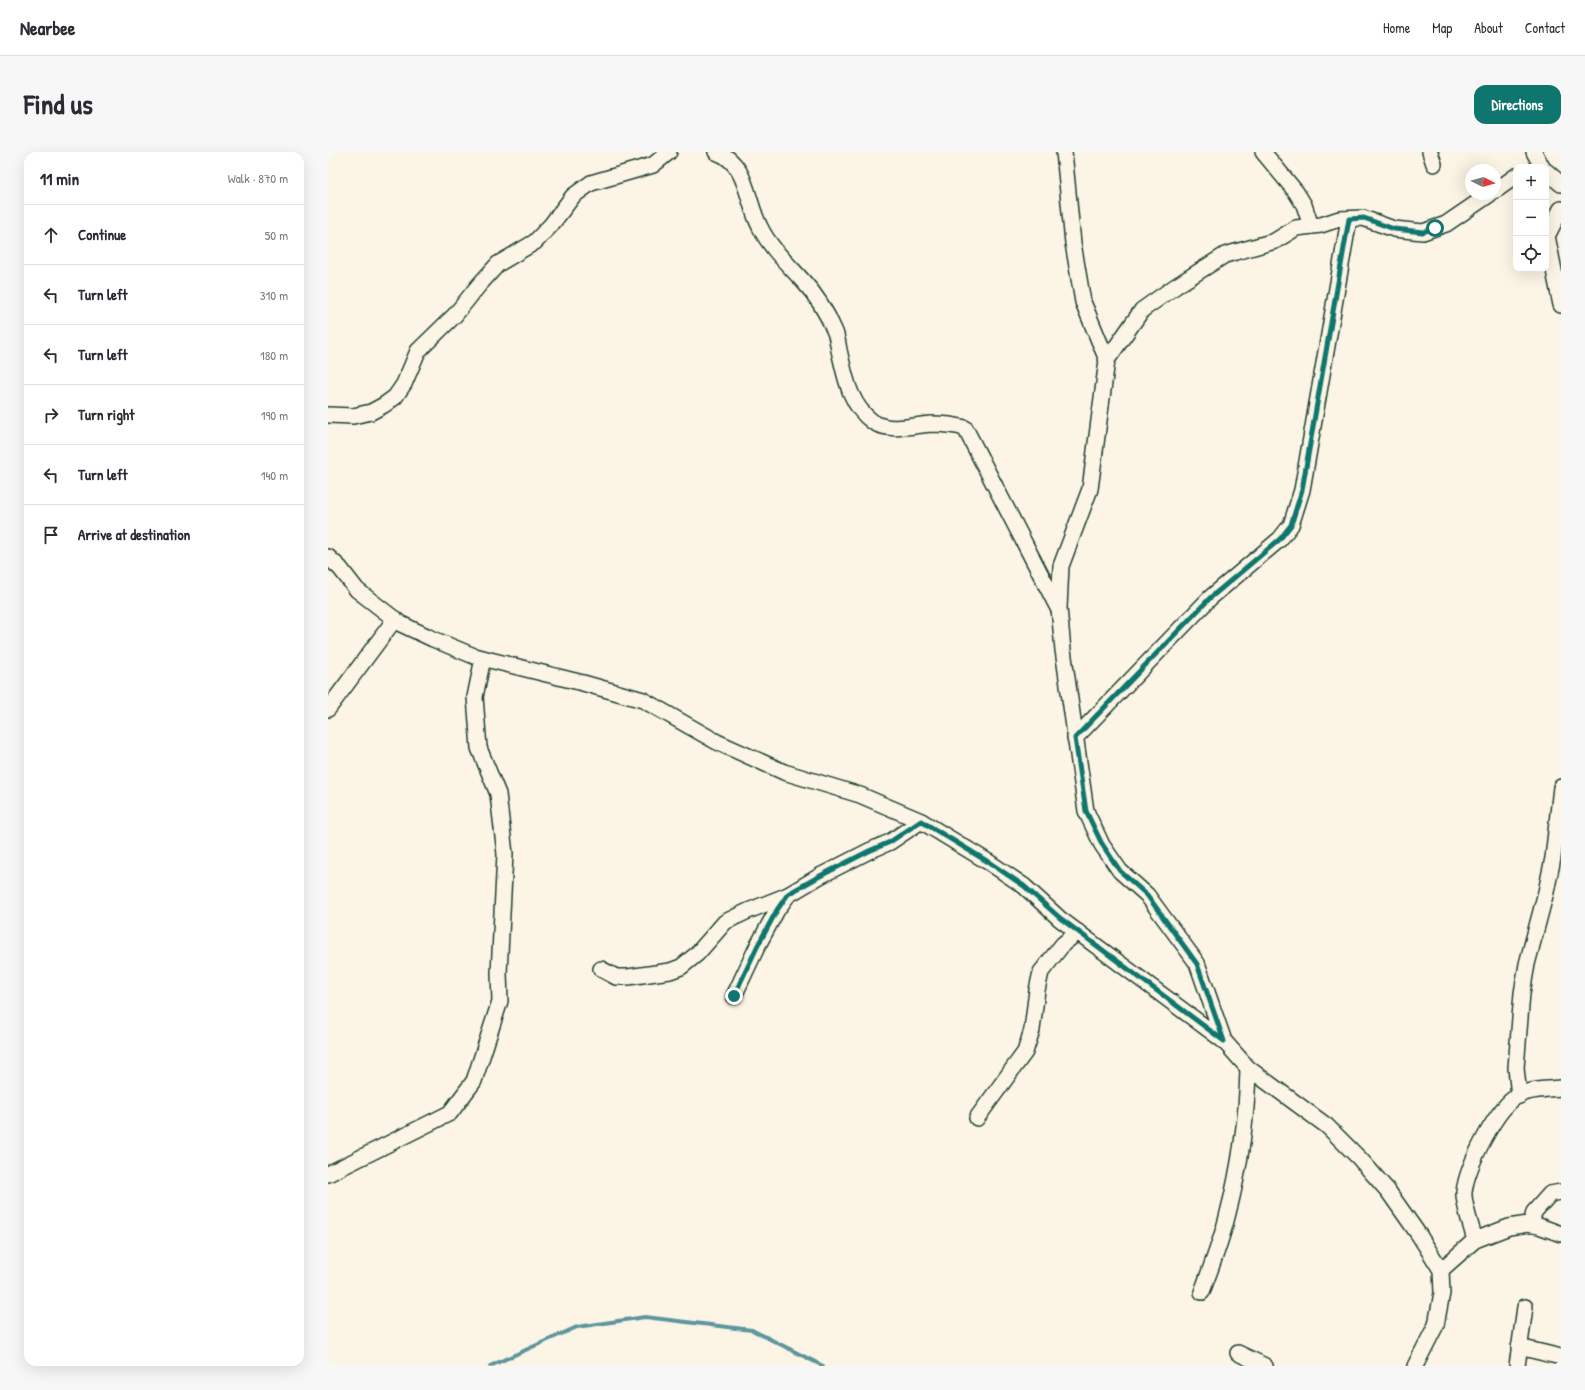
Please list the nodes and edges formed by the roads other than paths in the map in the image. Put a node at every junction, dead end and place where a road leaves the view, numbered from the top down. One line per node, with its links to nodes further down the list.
1 (669, 152): 19 (street)
2 (716, 152): 21 (street)
3 (1064, 152): 18 (street)
4 (1263, 152): 16 (street)
5 (1534, 152): 7 (street)
6 (1548, 152): 8 (street)
7 (1539, 164)
8 (1542, 164)
9 (1549, 174): 11 (street)
10 (1513, 178): 12 (street)
11 (1561, 184)
12 (1501, 186)
13 (1481, 200): 15 (street)
14 (1561, 209): 17 (street)
15 (1349, 219): 16 (street); 25 (street)
16 (1311, 226): 18 (street)
17 (1561, 305)
18 (1107, 360): 21 (street)
19 (328, 414)
20 (328, 557): 22 (street)
21 (1058, 608): 25 (street)
22 (395, 619): 23 (street); 24 (street)
23 (483, 658): 27 (street); 37 (street)
24 (328, 709)
25 (1075, 738): 32 (street)
26 (1561, 787): 35 (street)
27 (921, 821): 28 (street); 29 (street)
28 (788, 894): 30 (street); 31 (street)
29 (1078, 932): 32 (street); 36 (street)
30 (602, 969)
31 (734, 996)
32 (1224, 1041): 33 (street)
33 (1248, 1068): 42 (street); 43 (street)
34 (1561, 1088): 35 (street)
35 (1519, 1096): 41 (street)
36 (977, 1118)
37 (328, 1174)
38 (1561, 1192): 39 (street)
39 (1531, 1225): 40 (street); 41 (street)
40 (1561, 1234)
41 (1475, 1240): 42 (street)
42 (1441, 1270): 49 (street)
43 (1202, 1292)
44 (1525, 1307): 45 (street)
45 (1519, 1347): 47 (street); 50 (street)
46 (1238, 1353): 48 (street)
47 (1561, 1356)
48 (1265, 1366)
49 (1415, 1366)
50 (1517, 1366)

